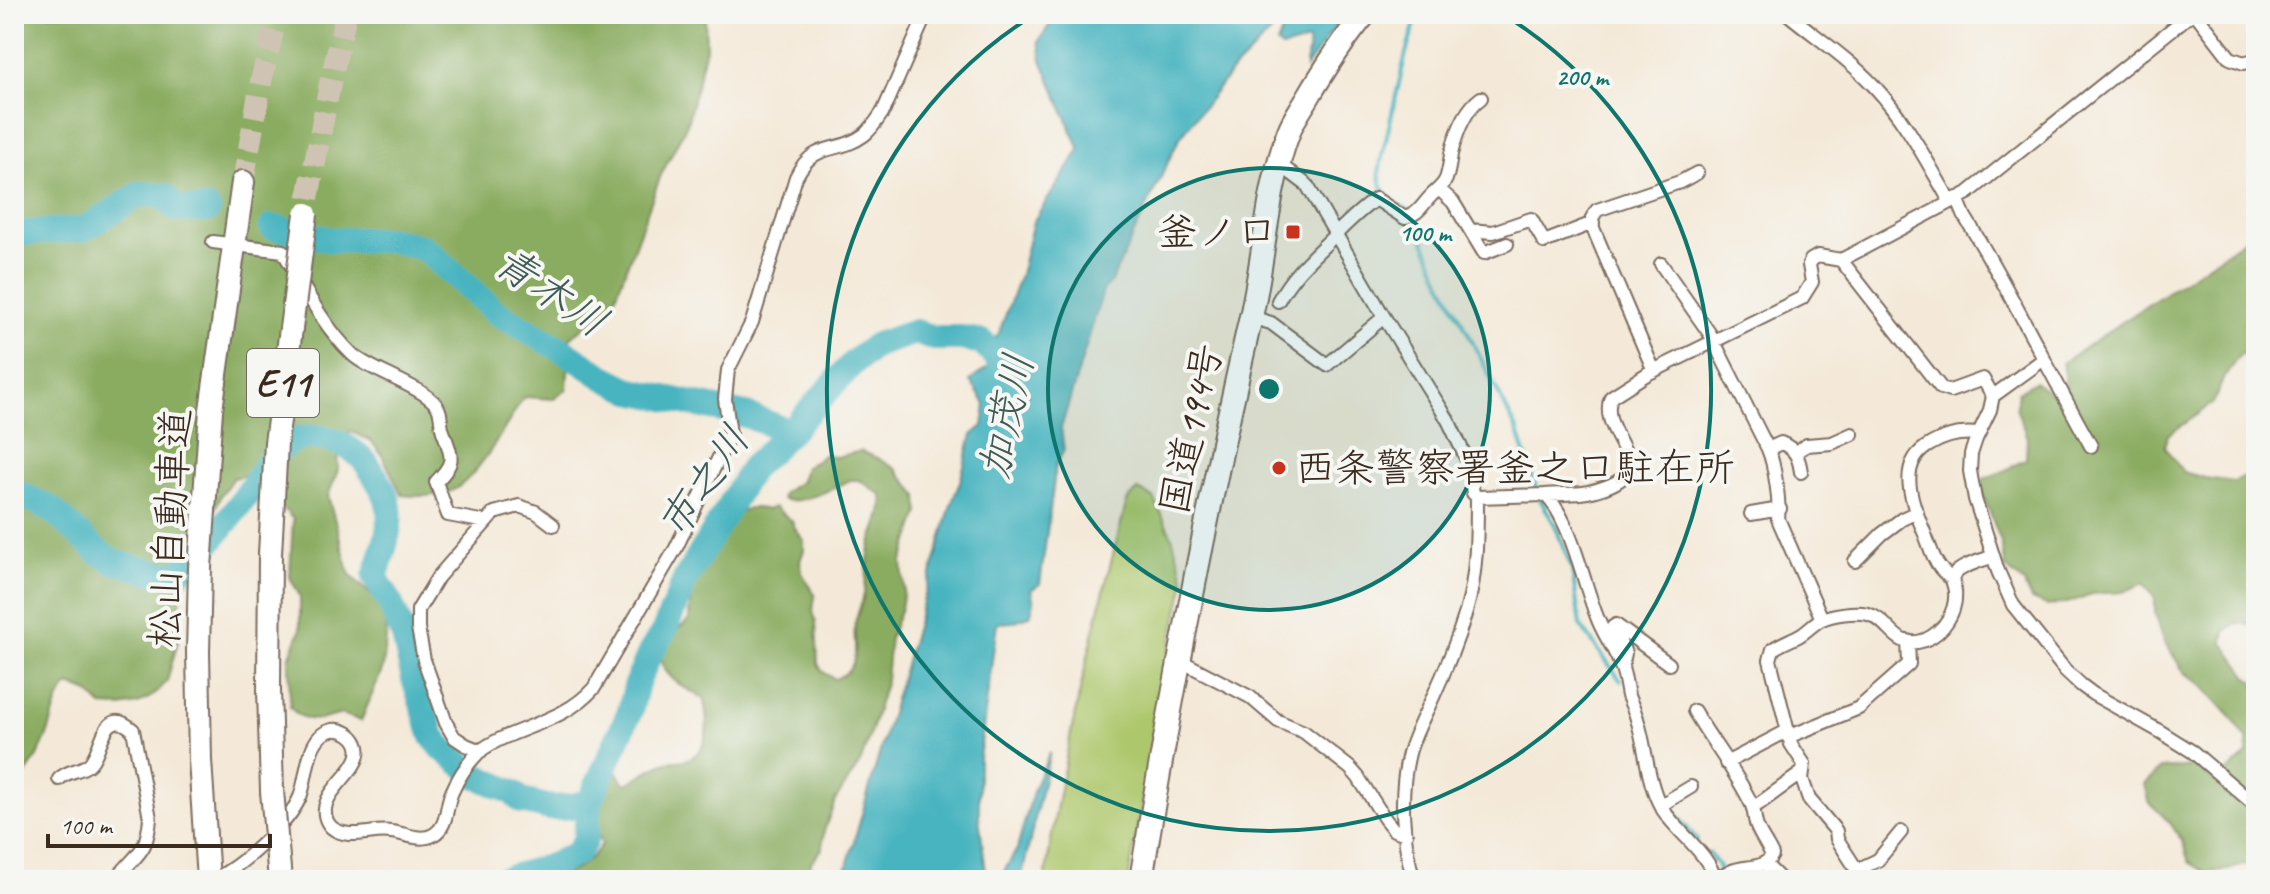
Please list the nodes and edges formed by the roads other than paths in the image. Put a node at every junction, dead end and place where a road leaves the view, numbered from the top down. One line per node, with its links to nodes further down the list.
1 (926, 14): 50 (street)
2 (1365, 14): 7 (highway, 国道194号)
3 (1788, 14): 11 (street)
4 (2194, 14): 5 (street); 11 (street)
5 (2256, 59)
6 (1481, 98): 10 (street)
7 (1279, 164): 15 (street); 21 (highway, 国道194号)
8 (1697, 173): 13 (street)
9 (243, 182): 16 (highway, 松山自動車道 / E11)
10 (1439, 189): 14 (street); 15 (street)
11 (1954, 200): 18 (street); 24 (street)
12 (307, 206): 65 (highway, E11, bridge)
13 (1593, 223): 14 (street); 25 (street)
14 (1470, 230): 17 (street)
15 (1335, 235): 20 (street); 22 (street)
16 (224, 244): 38 (street); 61 (highway, 松山自動車道 / E11)
17 (1507, 244)
18 (1841, 260): 23 (street); 26 (street)
19 (1661, 264): 23 (street)
20 (1278, 301)
21 (1251, 317): 22 (street); 45 (highway, 国道194号)
22 (1384, 317): 34 (street)
23 (1714, 340): 25 (street); 30 (street)
24 (2044, 359): 26 (street); 29 (street)
25 (1654, 371): 33 (street)
26 (1993, 396): 28 (street)
27 (1852, 434): 31 (street)
28 (1978, 434): 36 (street); 40 (street)
29 (2091, 446)
30 (1768, 449): 31 (street); 35 (street)
31 (1795, 452): 32 (street)
32 (1801, 472)
33 (1545, 495): 34 (street); 47 (street)
34 (1477, 497): 59 (street)
35 (1780, 509): 37 (street); 43 (street)
36 (1917, 512): 41 (street); 42 (street)
37 (1751, 514)
38 (486, 522): 39 (street); 50 (street)
39 (553, 525)
40 (1993, 556): 42 (street); 56 (street)
41 (1855, 561)
42 (1952, 579): 44 (street)
43 (1822, 619): 44 (street); 49 (street)
44 (1908, 641): 49 (street)
45 (1181, 661): 59 (street); 66 (highway, 国道194号)
46 (1669, 664): 47 (street)
47 (1622, 668): 55 (street)
48 (1694, 711): 51 (street)
49 (1788, 734): 51 (street); 52 (street)
50 (477, 755): 61 (street)
51 (1726, 763): 57 (street)
52 (1803, 772): 57 (street); 62 (street)
53 (59, 779): 64 (street)
54 (1691, 787): 55 (street)
55 (1661, 805): 68 (street)
56 (2256, 806)
57 (1753, 808): 60 (street)
58 (1901, 832): 62 (street)
59 (1406, 834): 67 (street)
60 (1765, 864): 63 (street); 68 (street)
61 (209, 872)
62 (1853, 875)
63 (1779, 878)
64 (116, 880)
65 (280, 880)
66 (1141, 880)
67 (1414, 880)
68 (1715, 880)

